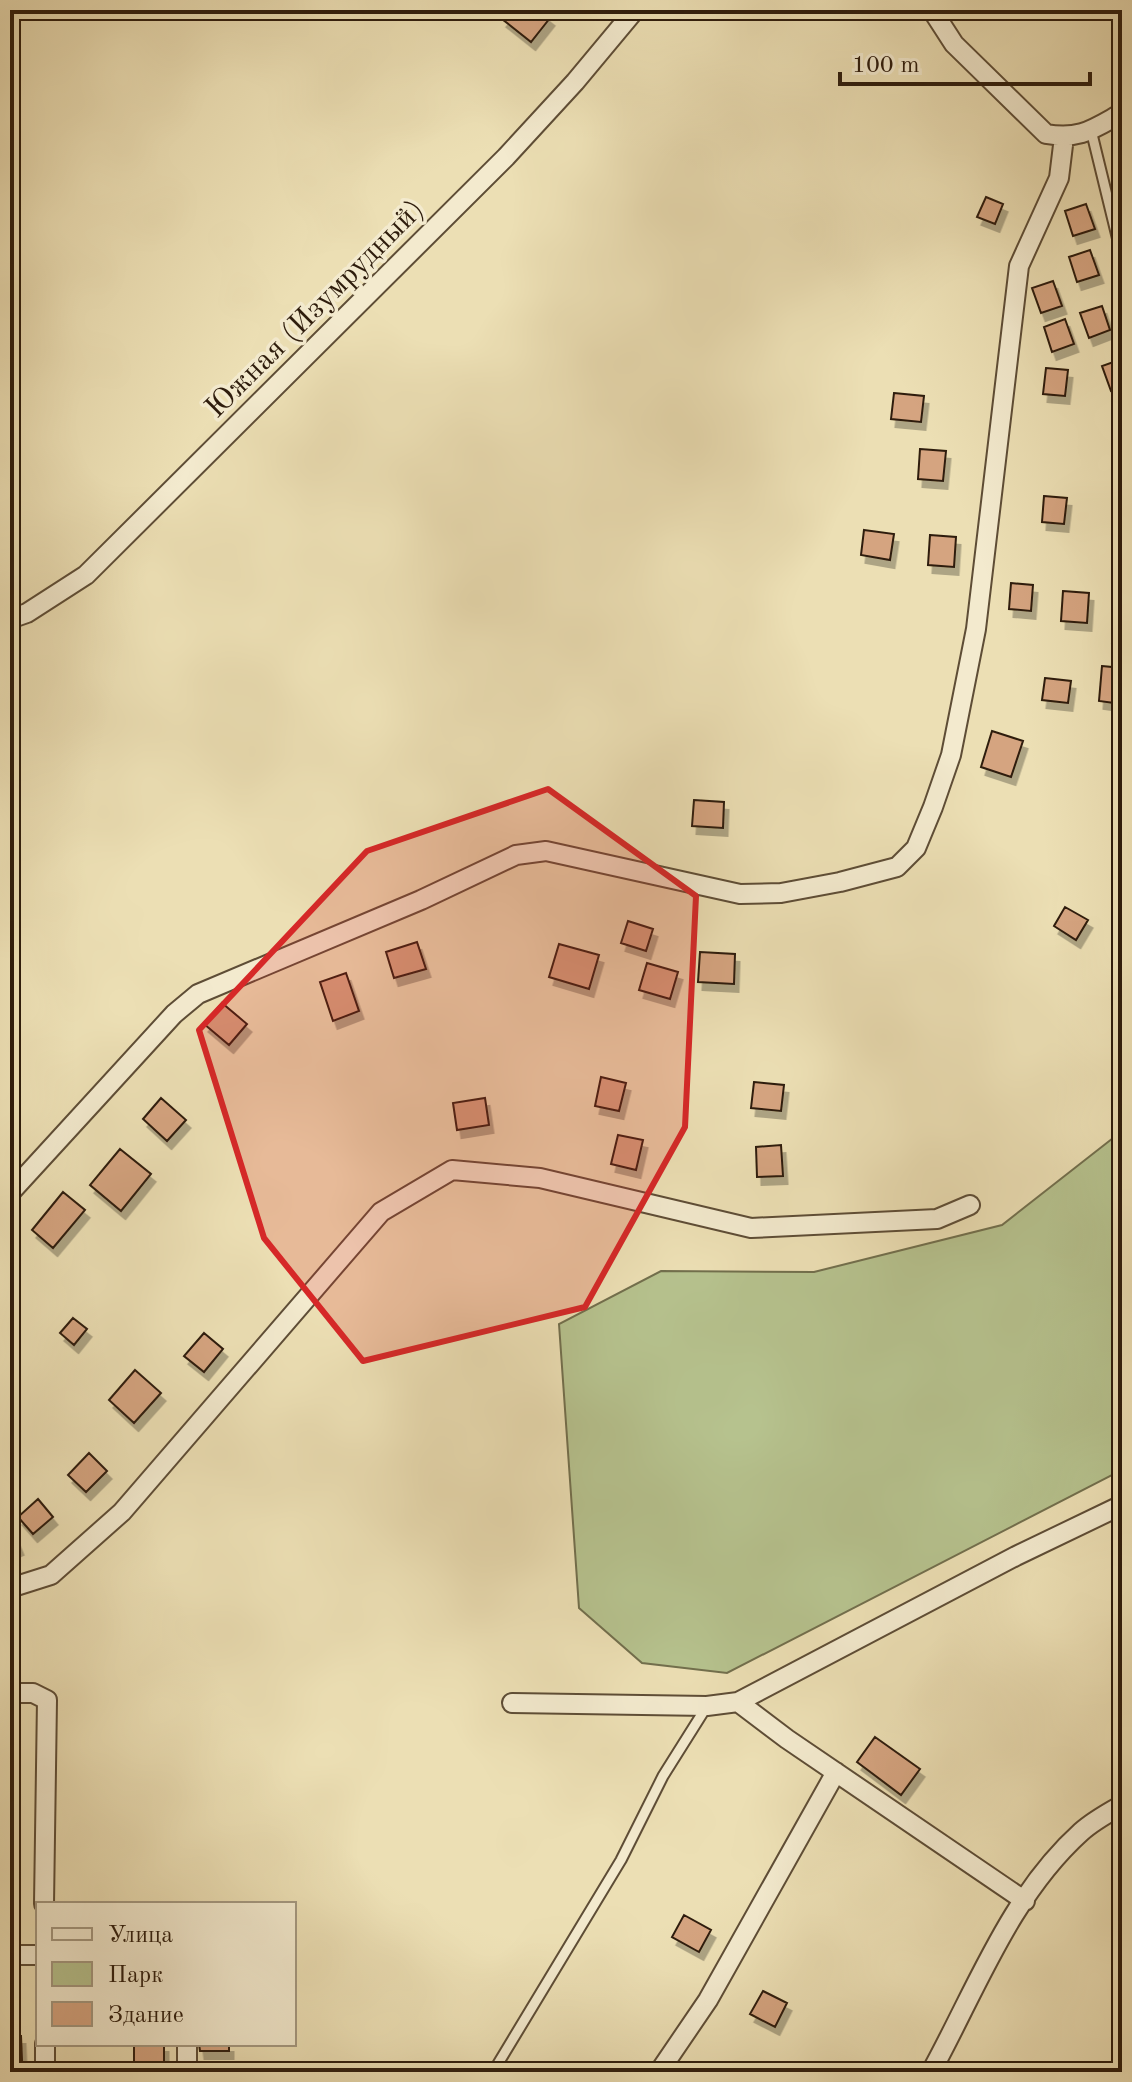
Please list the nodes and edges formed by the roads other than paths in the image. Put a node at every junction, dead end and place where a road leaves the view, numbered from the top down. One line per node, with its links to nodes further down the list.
1 (635, 10): 7 (street, Южная (Изумрудный))
2 (932, 10): 5 (street)
3 (1122, 113): 4 (street)
4 (1091, 130): 5 (street); 6 (lane)
5 (1064, 137): 8 (street)
6 (1122, 257)
7 (10, 619)
8 (10, 1193)
9 (970, 1205): 11 (street)
10 (1122, 1505): 13 (street)
11 (10, 1588)
12 (10, 1693): 19 (street)
13 (738, 1702): 15 (street); 16 (street)
14 (512, 1703): 15 (street)
15 (707, 1706): 26 (lane)
16 (836, 1772): 18 (street); 27 (street)
17 (1122, 1805): 18 (street)
18 (1025, 1901): 28 (street)
19 (44, 1902)
20 (10, 1955): 21 (street)
21 (36, 1955)
22 (45, 2046): 24 (street)
23 (187, 2046): 25 (street)
24 (45, 2072)
25 (187, 2072)
26 (493, 2072)
27 (659, 2072)
28 (931, 2072)

